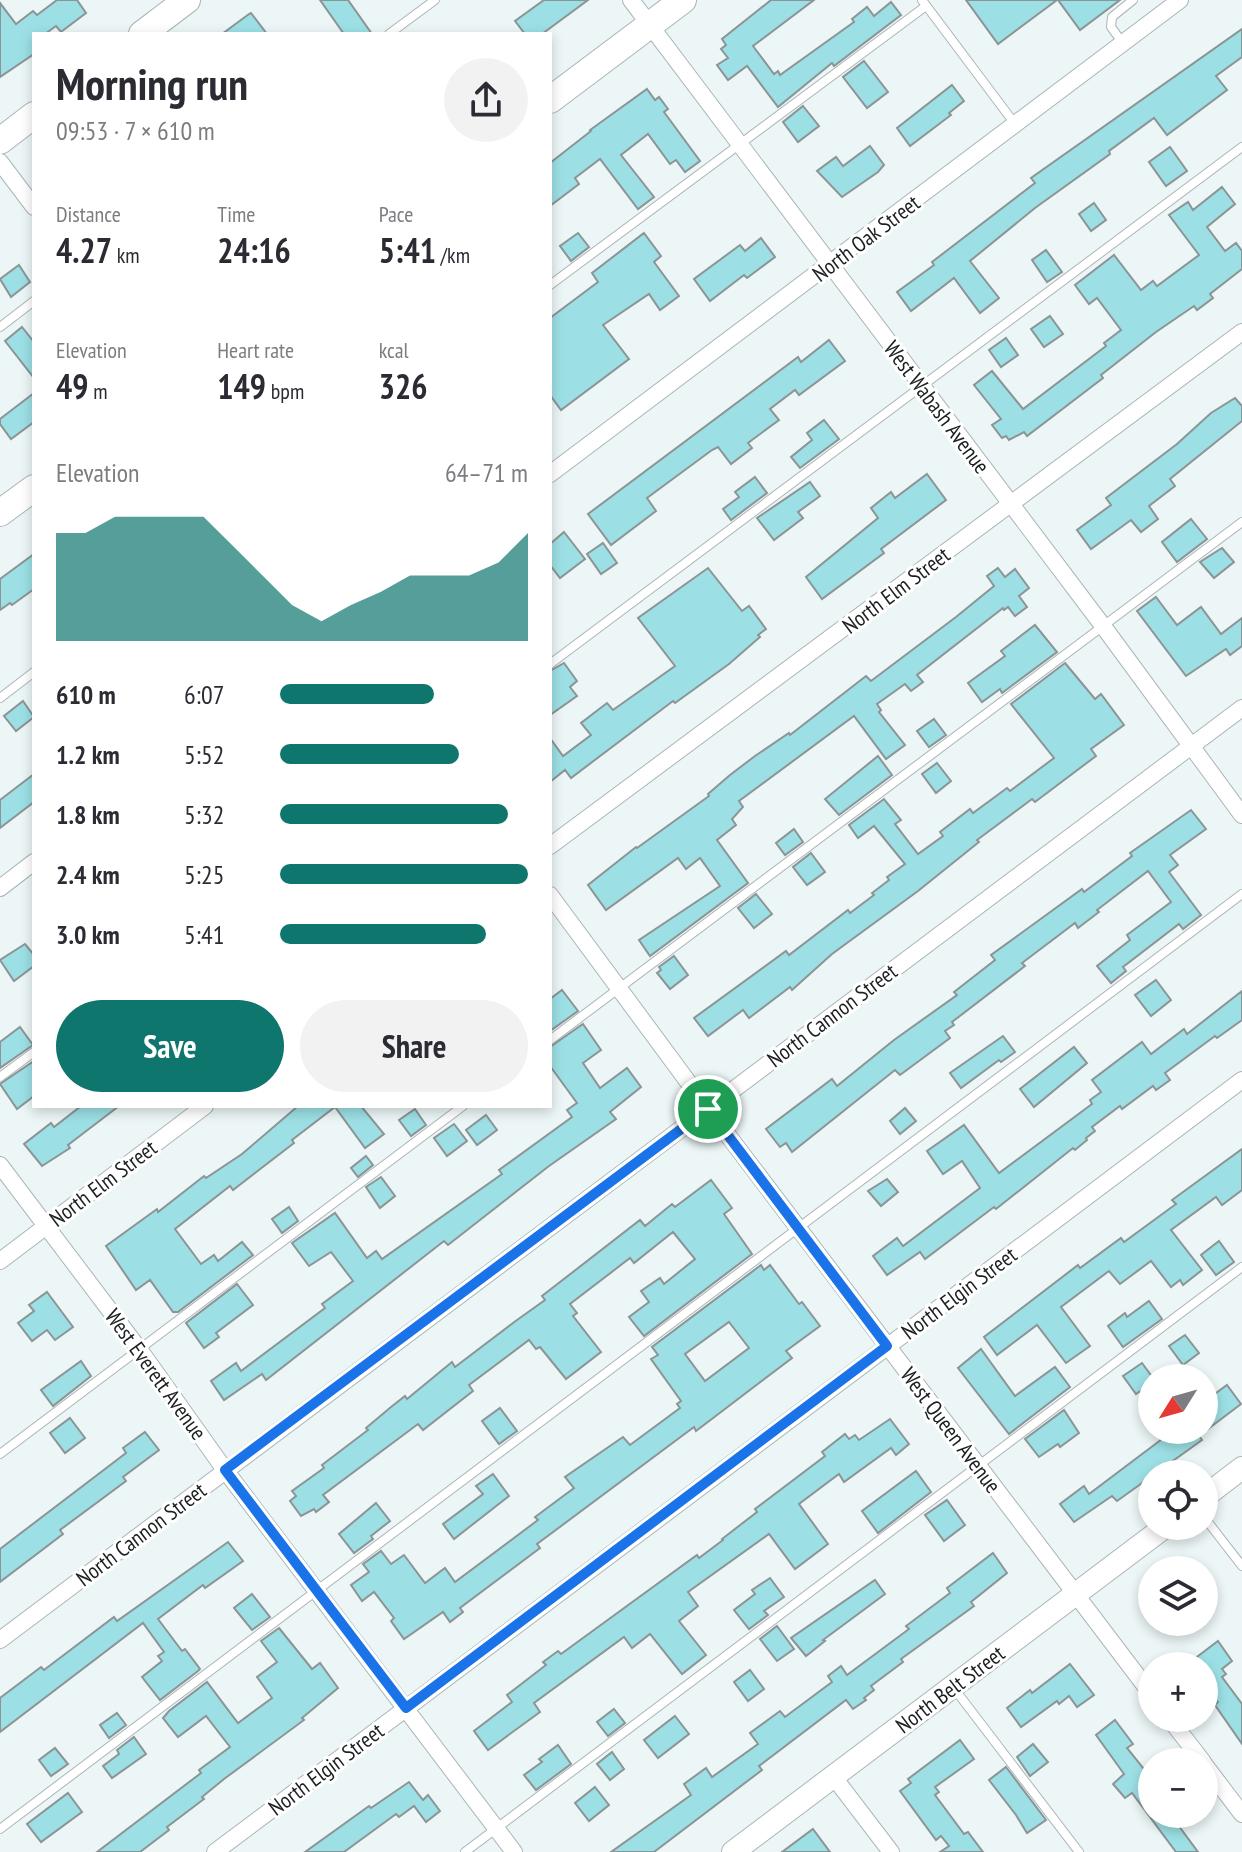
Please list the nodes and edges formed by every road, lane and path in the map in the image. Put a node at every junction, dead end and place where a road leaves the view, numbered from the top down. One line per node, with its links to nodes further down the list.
1 (187, 0): 9 (main road)
2 (435, 0): 10 (lane)
3 (631, 0): 8 (street, West Wabash Avenue)
4 (683, 0): 8 (main road)
5 (1133, 0): 11 (lane)
6 (1180, 0): 11 (street, North Oak Street)
7 (924, 3): 14 (lane); 16 (lane)
8 (649, 25): 12 (main road); 16 (street, West Wabash Avenue)
9 (145, 32)
10 (392, 32)
11 (1123, 43): 14 (street, North Oak Street)
12 (552, 98)
13 (32, 117): 15 (main road)
14 (1016, 124): 20 (street, North Oak Street)
15 (0, 141)
16 (739, 144): 20 (street, West Wabash Avenue); 21 (lane)
17 (1242, 147): 25 (lane)
18 (0, 162): 19 (street)
19 (32, 204)
20 (830, 265): 25 (street, West Wabash Avenue); 26 (street, North Oak Street)
21 (552, 284)
22 (32, 303): 23 (lane)
23 (0, 327)
24 (1242, 332): 28 (street, North Elm Street)
25 (921, 385): 28 (street, West Wabash Avenue); 32 (lane)
26 (552, 473)
27 (32, 489): 29 (main road)
28 (1011, 504): 31 (street, West Wabash Avenue); 38 (street, North Elm Street)
29 (0, 513)
30 (1242, 522): 31 (lane)
31 (1103, 626): 36 (street, West Wabash Avenue); 43 (lane)
32 (552, 662)
33 (32, 674): 34 (lane)
34 (0, 698)
35 (1242, 708): 36 (street, North Cannon Street)
36 (1190, 747): 37 (street, West Wabash Avenue); 50 (street, North Cannon Street)
37 (1242, 815)
38 (552, 845)
39 (32, 864): 40 (street)
40 (0, 888)
41 (1242, 894): 53 (lane)
42 (552, 898): 43 (street, West Queen Avenue)
43 (620, 988): 44 (lane); 50 (street, West Queen Avenue)
44 (552, 1039)
45 (32, 1053): 46 (lane)
46 (0, 1077)
47 (1242, 1080): 56 (street, North Elgin Street)
48 (202, 1108): 52 (street, North Elm Street)
49 (460, 1108): 57 (lane)
50 (708, 1109): 53 (street, West Queen Avenue); 61 (street, North Cannon Street)
51 (0, 1165): 52 (street, West Everett Avenue)
52 (46, 1226): 54 (street, North Elm Street); 57 (street, West Everett Avenue)
53 (798, 1227): 56 (street, West Queen Avenue); 66 (lane)
54 (0, 1261)
55 (1242, 1267): 59 (lane)
56 (887, 1346): 59 (street, West Queen Avenue); 71 (street, North Elgin Street)
57 (139, 1349): 58 (lane); 61 (street, West Everett Avenue)
58 (0, 1454)
59 (977, 1465): 67 (street, West Queen Avenue); 77 (lane)
60 (1242, 1468): 62 (street)
61 (225, 1470): 66 (street, West Everett Avenue); 68 (street, North Cannon Street)
62 (1218, 1486)
63 (1218, 1535): 65 (lane)
64 (1148, 1540): 67 (street, North Belt Street)
65 (1242, 1566)
66 (316, 1589): 71 (street, West Everett Avenue); 78 (lane)
67 (1076, 1595): 69 (street, West Queen Avenue); 70 (street, North Belt Street)
68 (0, 1640)
69 (1138, 1677)
70 (953, 1687): 74 (street, North Belt Street); 84 (lane)
71 (406, 1708): 77 (street, West Everett Avenue); 79 (street, North Elgin Street)
72 (1180, 1732): 73 (street)
73 (1192, 1748)
74 (833, 1776): 82 (street, North Belt Street); 83 (street)
75 (1218, 1783): 76 (street)
76 (1242, 1814)
77 (497, 1828): 80 (lane); 81 (street, West Everett Avenue)
78 (0, 1829)
79 (215, 1852)
80 (465, 1852)
81 (514, 1852)
82 (733, 1852)
83 (891, 1852)
84 (1079, 1852)

